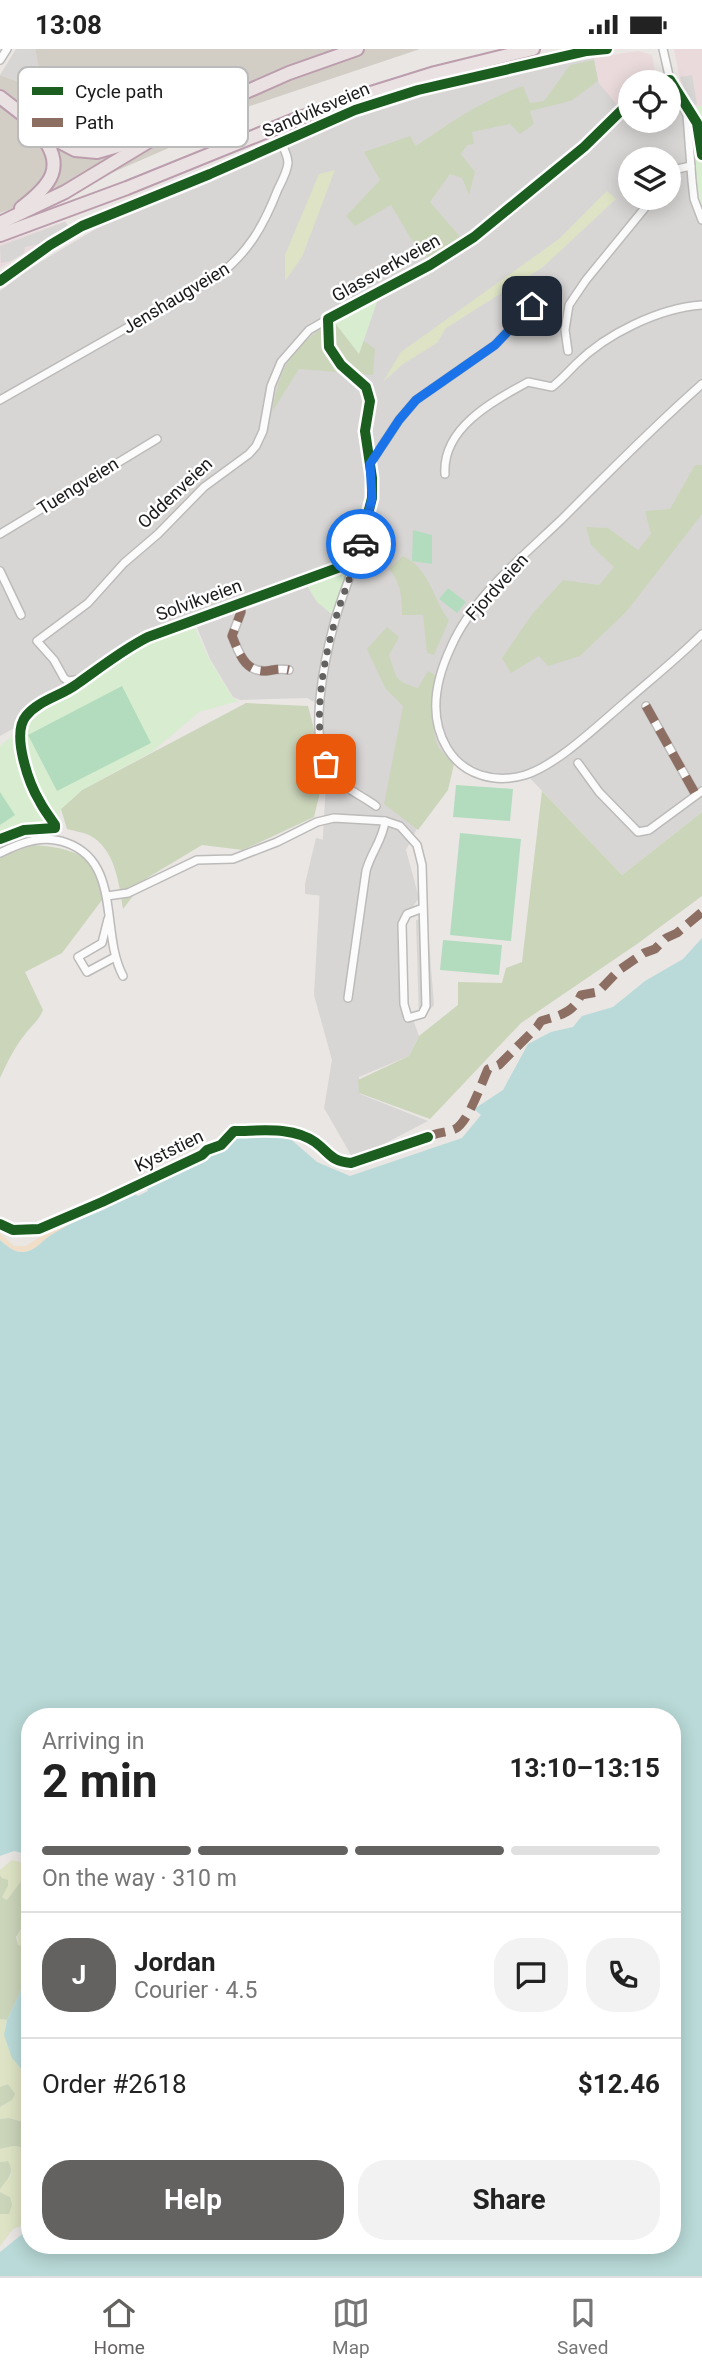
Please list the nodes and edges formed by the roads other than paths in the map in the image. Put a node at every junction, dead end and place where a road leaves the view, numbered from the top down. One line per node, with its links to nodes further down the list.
1 (7, 49): 7 (street)
2 (357, 49): 9 (highway)
3 (533, 49): 14 (highway)
4 (607, 49): 6 (main road, Sandviksveien)
5 (663, 49): 8 (street)
6 (591, 50): 15 (main road, Sandviksveien)
7 (0, 60)
8 (668, 70)
9 (248, 90)
10 (0, 97): 12 (highway)
11 (681, 101): 21 (street)
12 (18, 112)
13 (618, 114): 29 (street, Glassverkveien)
14 (248, 139)
15 (281, 142): 26 (main road, Sandviksveien); 32 (street, Jenshaugveien)
16 (49, 147): 25 (highway)
17 (70, 147): 18 (highway)
18 (114, 147)
19 (136, 147): 25 (highway)
20 (228, 147): 25 (highway)
21 (691, 166): 22 (street); 24 (street)
22 (681, 168)
23 (643, 210): 30 (street)
24 (702, 220)
25 (1, 226)
26 (0, 281)
27 (541, 296): 34 (street)
28 (702, 305): 35 (street)
29 (328, 320): 34 (street, Glassverkveien); 42 (street, Oddenveien)
30 (568, 351)
31 (702, 384): 41 (street, Fjordveien)
32 (0, 400)
33 (157, 439): 36 (street, Tuengveien)
34 (370, 464): 37 (street, Glassverkveien)
35 (445, 474)
36 (0, 534)
37 (355, 565): 39 (street, Solvikveien); 47 (street, Glassverkveien)
38 (0, 571): 40 (street)
39 (241, 604): 42 (street, Solvikveien); 43 (street, Solvikveien)
40 (21, 615)
41 (702, 634)
42 (37, 641)
43 (289, 670)
44 (646, 706): 46 (street)
45 (578, 763): 46 (street)
46 (699, 793)
47 (376, 806)
48 (385, 821): 50 (street); 51 (street); 55 (street)
49 (0, 853): 50 (street)
50 (107, 896): 52 (street)
51 (423, 908): 51 (street)
52 (108, 918): 53 (street); 53 (street)
53 (115, 957): 54 (street)
54 (123, 976)
55 (348, 998)

